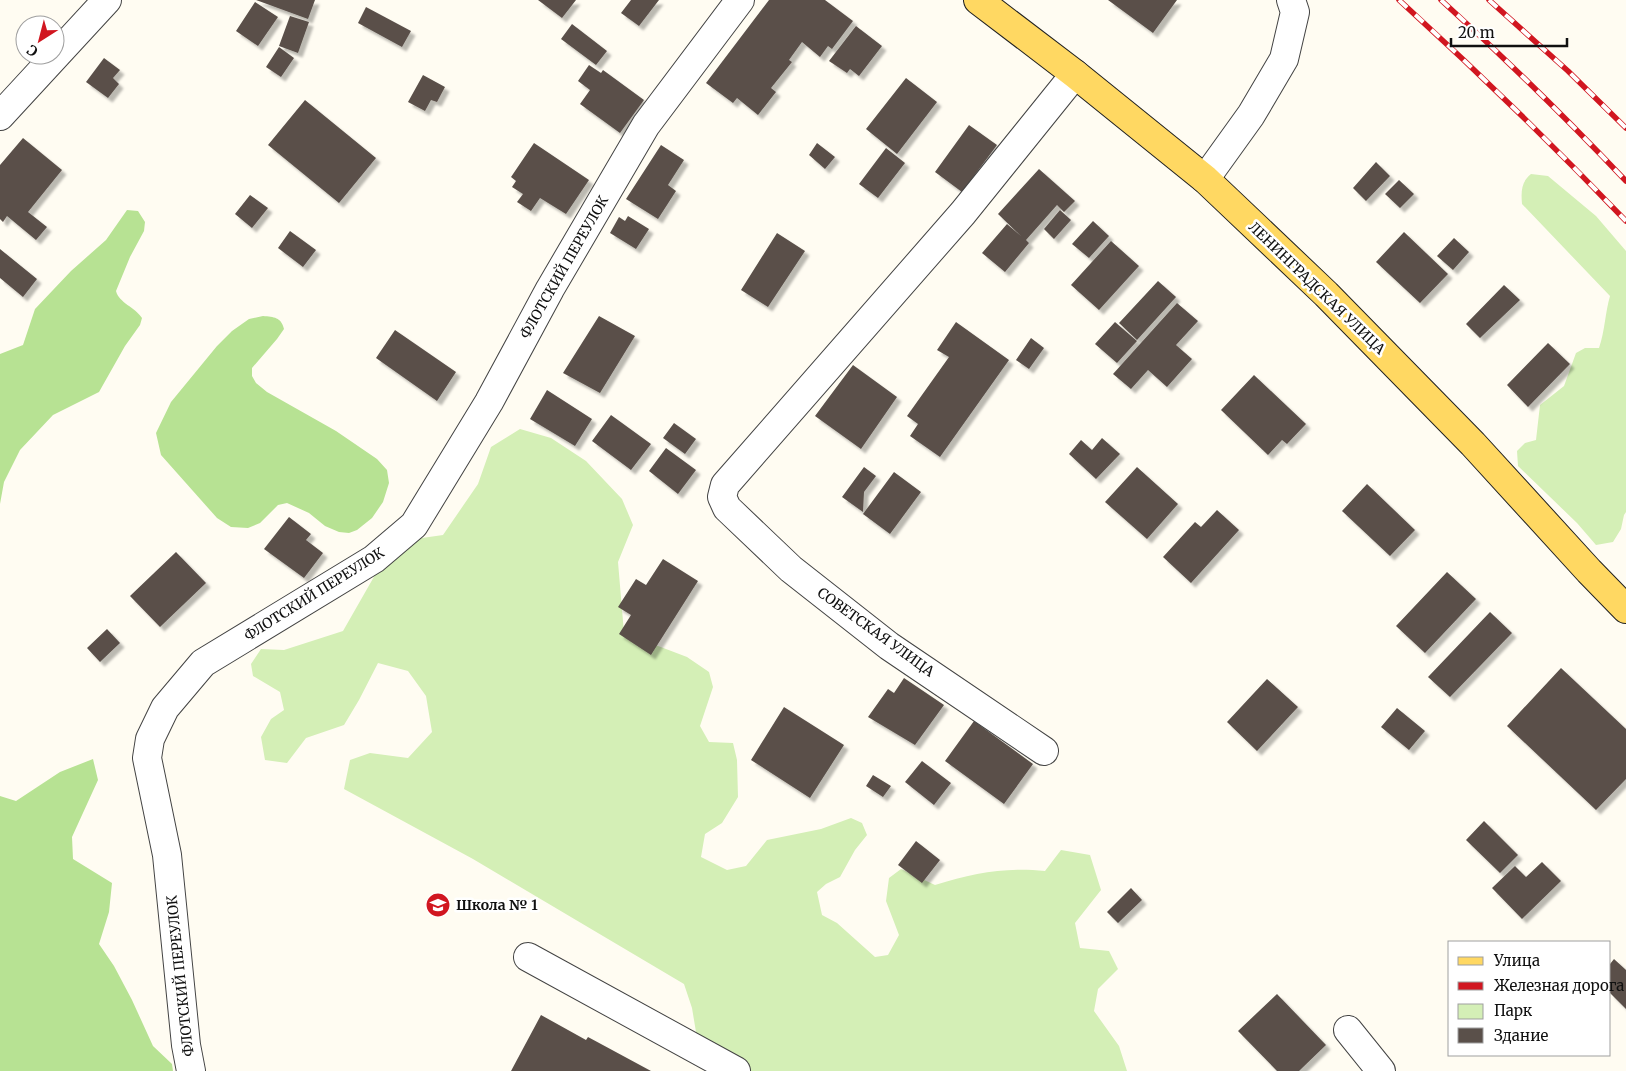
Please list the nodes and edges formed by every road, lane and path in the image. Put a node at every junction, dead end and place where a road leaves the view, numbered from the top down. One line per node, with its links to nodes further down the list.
1 (107, 0): 6 (street)
2 (740, 0): 12 (street, ФЛОТСКИЙ ПЕРЕУЛОК)
3 (978, 0): 5 (main road, ЛЕНИНГРАДСКАЯ УЛИЦА)
4 (1290, 0): 7 (street)
5 (1075, 74): 7 (main road, ЛЕНИНГРАДСКАЯ УЛИЦА); 9 (street, СОВЕТСКАЯ УЛИЦА)
6 (0, 116)
7 (1205, 179): 8 (main road, ЛЕНИНГРАДСКАЯ УЛИЦА)
8 (1626, 609)
9 (1044, 751)
10 (528, 957): 13 (street)
11 (1348, 1030): 14 (street)
12 (191, 1071)
13 (736, 1071)
14 (1381, 1071)

